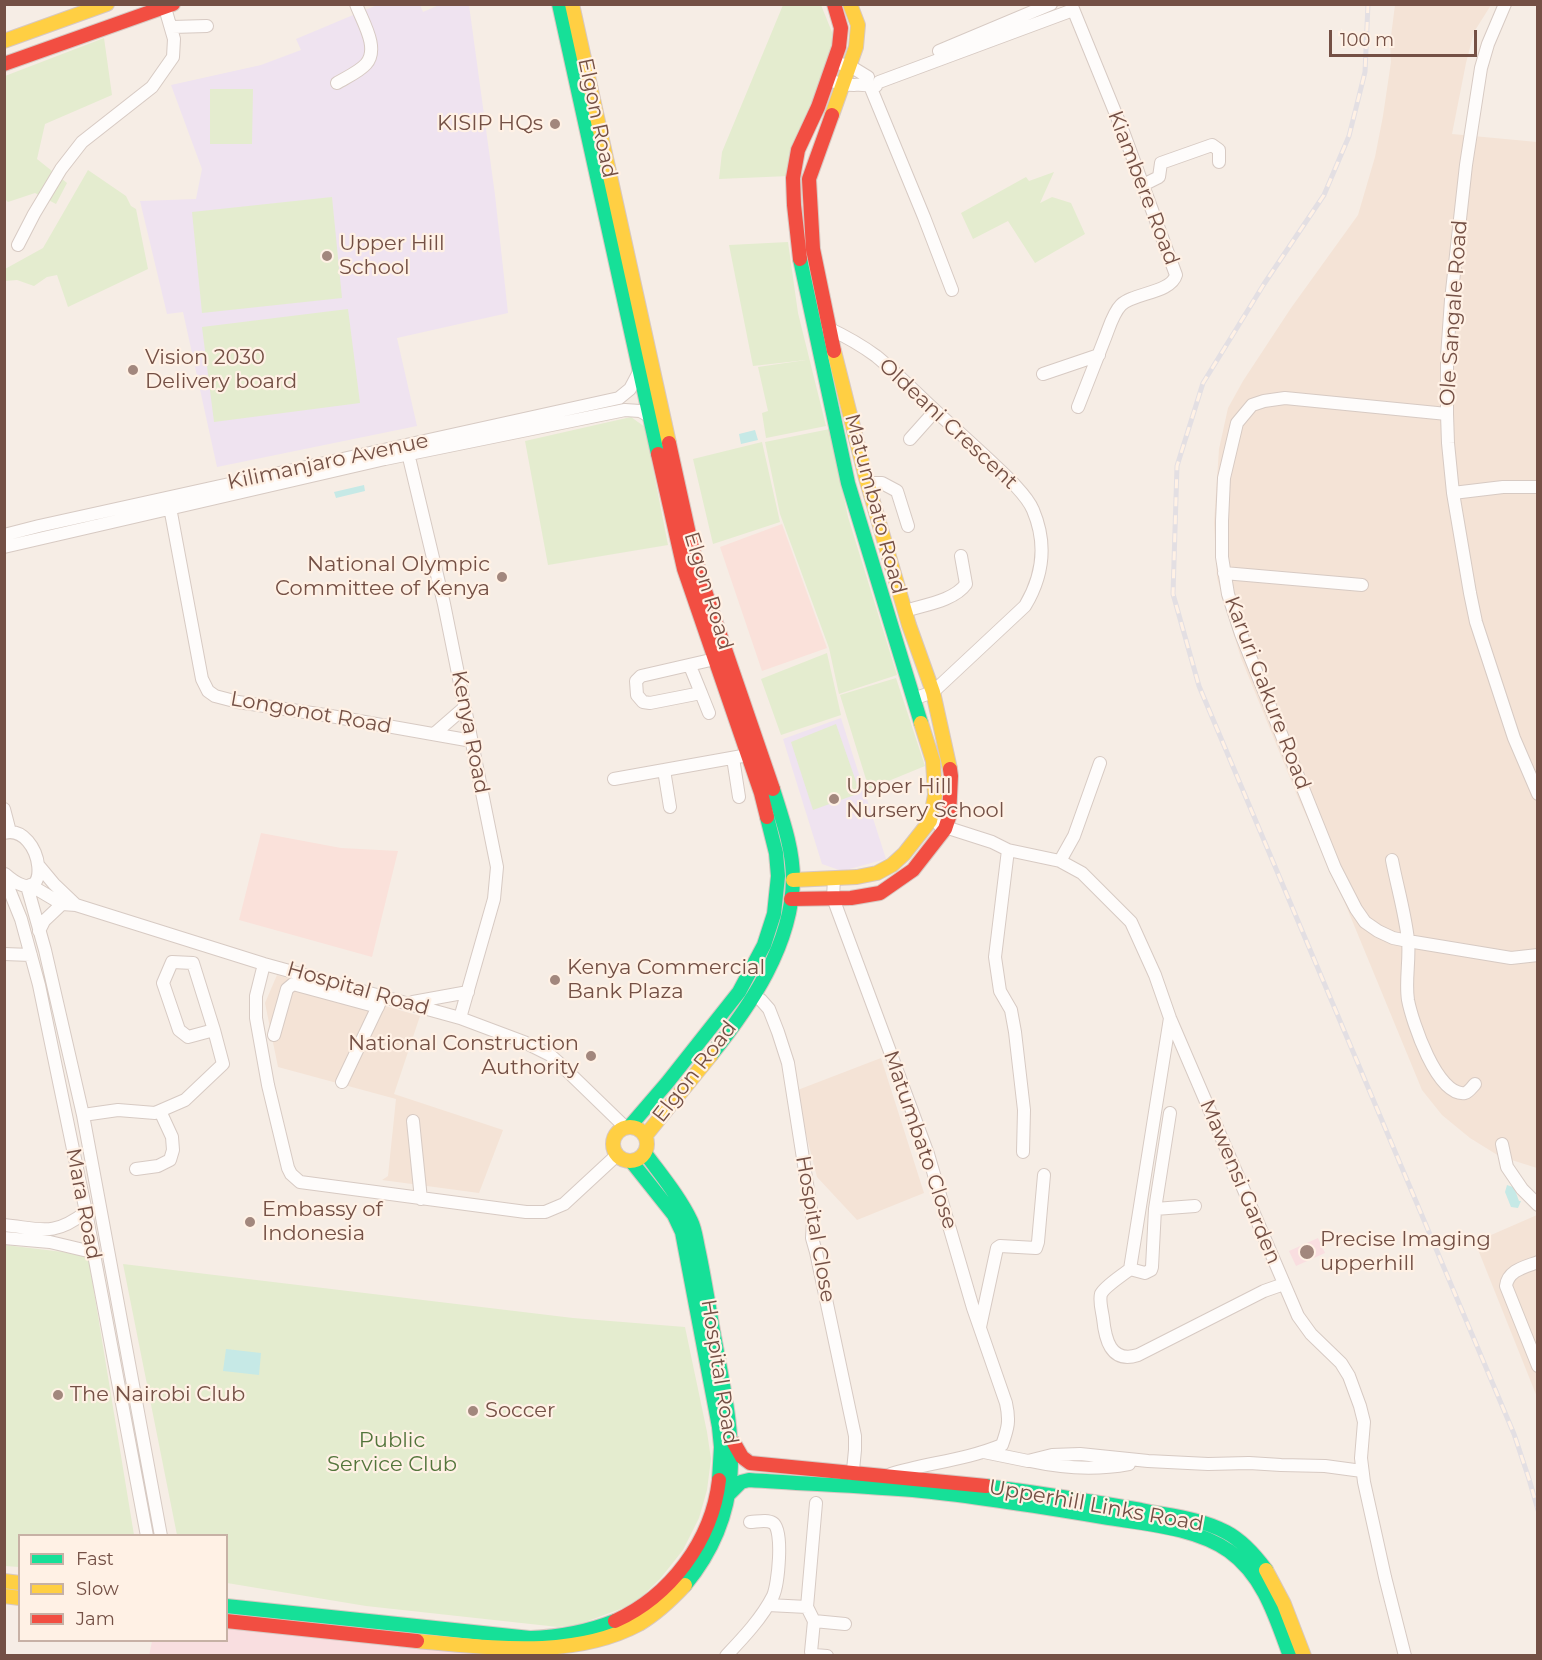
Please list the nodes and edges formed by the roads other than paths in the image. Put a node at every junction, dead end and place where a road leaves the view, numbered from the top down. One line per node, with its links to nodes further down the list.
1 (107, 4): 11 (street)
2 (356, 4): 21 (street)
3 (559, 4): 31 (street, Elgon Road)
4 (572, 4): 83 (street, Elgon Road)
5 (834, 4): 16 (street, Matumbato Road)
6 (850, 4): 18 (street, Matumbato Road)
7 (1052, 4): 20 (street)
8 (1505, 4): 35 (street, Ole Sangale Road)
9 (169, 6): 13 (street); 14 (street)
10 (1072, 7): 20 (street); 26 (street, Kiambere Road)
11 (91, 10): 14 (street); 15 (street)
12 (207, 26): 13 (street)
13 (172, 27): 27 (street)
14 (100, 31): 17 (street)
15 (4, 41)
16 (834, 62): 18 (street); 19 (street, Matumbato Road)
17 (4, 64)
18 (850, 66): 20 (street); 22 (street, Matumbato Road)
19 (828, 79): 22 (street); 24 (street, Matumbato Road)
20 (873, 81): 22 (street); 28 (street)
21 (337, 83)
22 (843, 85): 25 (street, Matumbato Road)
23 (1219, 162): 26 (street)
24 (793, 178): 25 (street); 40 (street, Matumbato Road)
25 (808, 179): 29 (street, Matumbato Road)
26 (1143, 185): 30 (street, Kiambere Road)
27 (18, 245)
28 (952, 290)
29 (828, 328): 34 (street, Oldeani Crescent); 39 (street, Matumbato Road)
30 (1099, 355): 32 (street); 33 (street, Kiambere Road)
31 (639, 372): 36 (street, Elgon Road); 38 (street, Kilimanjaro Avenue)
32 (1043, 374)
33 (1078, 407)
34 (935, 411): 37 (street); 56 (street, Oldeani Crescent)
35 (1447, 414): 42 (street, Ole Sangale Road); 50 (street, Karuri Gakure Road)
36 (649, 416): 38 (street, Kilimanjaro Avenue); 54 (street, Elgon Road)
37 (910, 439)
38 (407, 450): 43 (street, Kilimanjaro Avenue); 59 (street, Kenya Road)
39 (867, 480): 40 (street); 44 (street); 45 (street, Matumbato Road)
40 (848, 483): 47 (street, Matumbato Road)
41 (1538, 487): 42 (street)
42 (1454, 493): 70 (street, Ole Sangale Road)
43 (169, 503): 46 (street, Kilimanjaro Avenue); 48 (street, Kilimanjaro Avenue); 63 (street, Longonot Road)
44 (908, 526)
45 (882, 530): 47 (street); 52 (street, Matumbato Road)
46 (4, 535)
47 (863, 535): 53 (street, Matumbato Road)
48 (4, 547)
49 (961, 556): 52 (street)
50 (1224, 573): 51 (street); 90 (street, Karuri Gakure Road)
51 (1362, 585)
52 (903, 606): 53 (street); 56 (street, Matumbato Road)
53 (885, 607): 58 (street, Matumbato Road)
54 (715, 659): 55 (street); 65 (street, Elgon Road)
55 (690, 666): 57 (street); 57 (street)
56 (933, 692): 58 (street, Oldeani Crescent); 61 (street, Matumbato Road)
57 (701, 693): 60 (street)
58 (913, 699): 62 (street, Matumbato Road)
59 (465, 707): 63 (street); 64 (street, Kenya Road)
60 (709, 713)
61 (940, 724): 62 (street); 75 (street, Matumbato Road)
62 (923, 730): 74 (street, Matumbato Road)
63 (434, 734): 64 (street, Longonot Road)
64 (472, 741): 95 (street, Kenya Road)
65 (748, 755): 66 (street); 109 (street, Elgon Road)
66 (733, 758): 68 (street); 71 (street)
67 (1100, 763): 79 (street)
68 (664, 770): 69 (street); 72 (street)
69 (614, 779)
70 (1538, 794)
71 (740, 797)
72 (670, 807)
73 (4, 809): 76 (street)
74 (930, 821): 75 (street, Mawensi Garden); 82 (street, Matumbato Road)
75 (945, 829): 77 (street, Mawensi Garden); 85 (street, Matumbato Road)
76 (7, 833): 80 (street)
77 (1008, 850): 79 (street, Mawensi Garden); 112 (street)
78 (1392, 860): 90 (street)
79 (1060, 861): 100 (street, Mawensi Garden)
80 (39, 866): 84 (street); 88 (street)
81 (4, 876): 84 (street, Mara Road); 92 (street, Mara Road)
82 (834, 878): 83 (street, Matumbato Road); 85 (street, Matumbato Close)
83 (793, 880): 86 (street, Elgon Road)
84 (28, 886): 87 (street); 89 (street, Mara Road)
85 (833, 898): 86 (street, Matumbato Road); 129 (street, Matumbato Close)
86 (791, 899): 96 (street, Elgon Road)
87 (62, 904): 88 (street, Hospital Road); 89 (street)
88 (76, 904): 94 (street, Hospital Road)
89 (39, 931): 107 (street, Mara Road)
90 (1408, 941): 93 (street, Karuri Gakure Road); 104 (street)
91 (4, 954): 92 (street)
92 (31, 955): 122 (street, Mara Road)
93 (1538, 955)
94 (264, 964): 97 (street, Hospital Road); 118 (street)
95 (468, 992): 98 (street); 99 (street, Kenya Road)
96 (753, 995): 110 (street, Elgon Road); 134 (street, Hospital Close)
97 (380, 1002): 98 (street, Hospital Road); 102 (street); 103 (street)
98 (409, 1003): 99 (street, Hospital Road)
99 (460, 1018): 109 (street, Hospital Road)
100 (1170, 1018): 127 (street); 128 (street, Mawensi Garden)
101 (214, 1030): 101 (street); 105 (street)
102 (274, 1035)
103 (342, 1082)
104 (1475, 1084)
105 (160, 1111): 107 (street); 116 (street)
106 (1170, 1113): 121 (street)
107 (83, 1115): 141 (street, Mara Road)
108 (414, 1121): 118 (street)
109 (628, 1127): 110 (street); 114 (street)
110 (646, 1135): 113 (street)
111 (1502, 1144): 119 (street)
112 (1023, 1152)
113 (645, 1153): 115 (street); 131 (street, Hospital Road)
114 (617, 1155): 115 (street); 118 (street)
115 (631, 1161): 148 (street, Hospital Road)
116 (136, 1169)
117 (1044, 1175): 129 (street)
118 (421, 1199)
119 (1538, 1205)
120 (1195, 1206): 121 (street)
121 (1155, 1209): 127 (street)
122 (86, 1212): 123 (street); 125 (street, Mara Road)
123 (4, 1225)
124 (4, 1238): 125 (street)
125 (92, 1252): 140 (street, Mara Road)
126 (1538, 1262): 130 (street)
127 (1130, 1269): 128 (street)
128 (1284, 1284): 133 (street, Mawensi Garden)
129 (979, 1328): 132 (street, Matumbato Close)
130 (1538, 1366)
131 (731, 1435): 134 (street); 137 (street, Hospital Road)
132 (984, 1452): 133 (street); 135 (street)
133 (1362, 1471): 153 (street, Mawensi Garden)
134 (853, 1472): 135 (street, Upperhill Links Road); 136 (street, Hospital Close)
135 (886, 1475): 152 (street, Upperhill Links Road)
136 (851, 1487): 137 (street); 151 (street, Upperhill Links Road)
137 (728, 1495): 148 (street, Hospital Road)
138 (816, 1503): 144 (street)
139 (750, 1522): 142 (street)
140 (147, 1534)
141 (161, 1534)
142 (768, 1605): 144 (street); 149 (street)
143 (228, 1606): 148 (street, Hospital Road)
144 (807, 1607): 146 (street)
145 (228, 1621): 148 (street, Hospital Road)
146 (814, 1621): 147 (street); 150 (street)
147 (844, 1624)
148 (583, 1645)
149 (726, 1656)
150 (827, 1656)
151 (1290, 1656)
152 (1304, 1656)
153 (1405, 1656)

